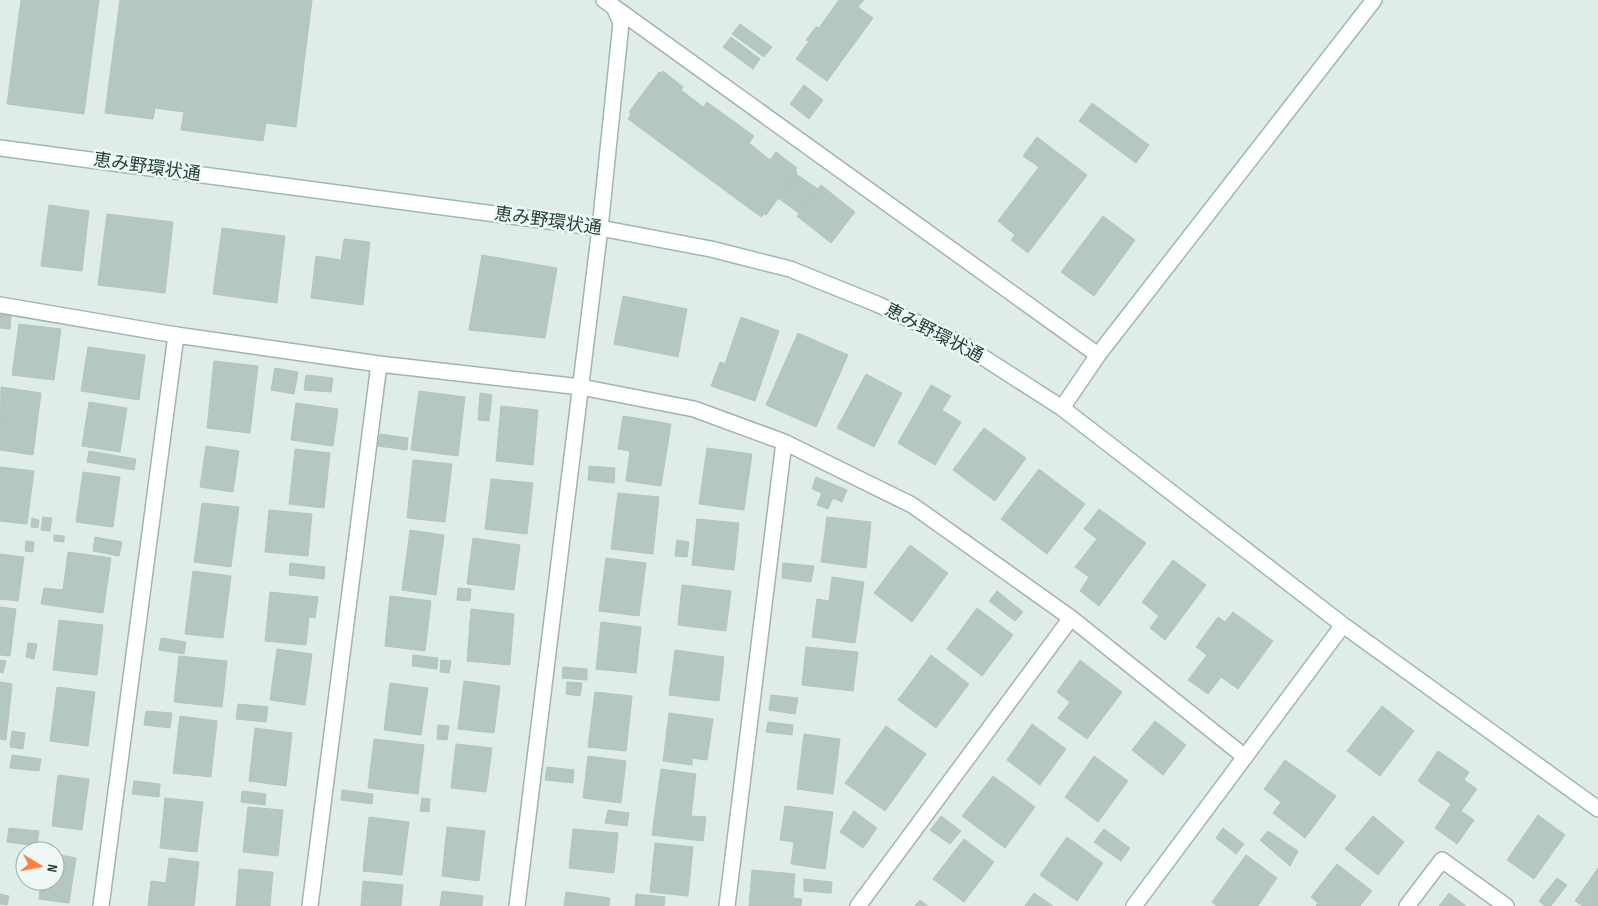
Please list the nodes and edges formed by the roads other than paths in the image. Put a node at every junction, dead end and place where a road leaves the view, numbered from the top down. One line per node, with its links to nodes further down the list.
1 (1374, 0): 7 (street)
2 (609, 4): 4 (street); 7 (street)
3 (0, 148): 4 (street, 恵み野環状通)
4 (600, 228): 9 (street); 10 (street, 恵み野環状通)
5 (0, 305): 6 (street)
6 (176, 335): 8 (street); 16 (street)
7 (1098, 355): 10 (street)
8 (379, 364): 9 (street); 17 (street)
9 (581, 387): 11 (street); 18 (street)
10 (1062, 408): 13 (street, 恵み野環状通)
11 (784, 442): 12 (street); 19 (street)
12 (1072, 618): 14 (street); 20 (street)
13 (1343, 625): 14 (street); 15 (street, 恵み野環状通)
14 (1245, 757): 21 (street)
15 (1598, 810)
16 (101, 906)
17 (310, 906)
18 (517, 906)
19 (726, 906)
20 (858, 906)
21 (1134, 906)
22 (1407, 906): 23 (street)
23 (1506, 906)

